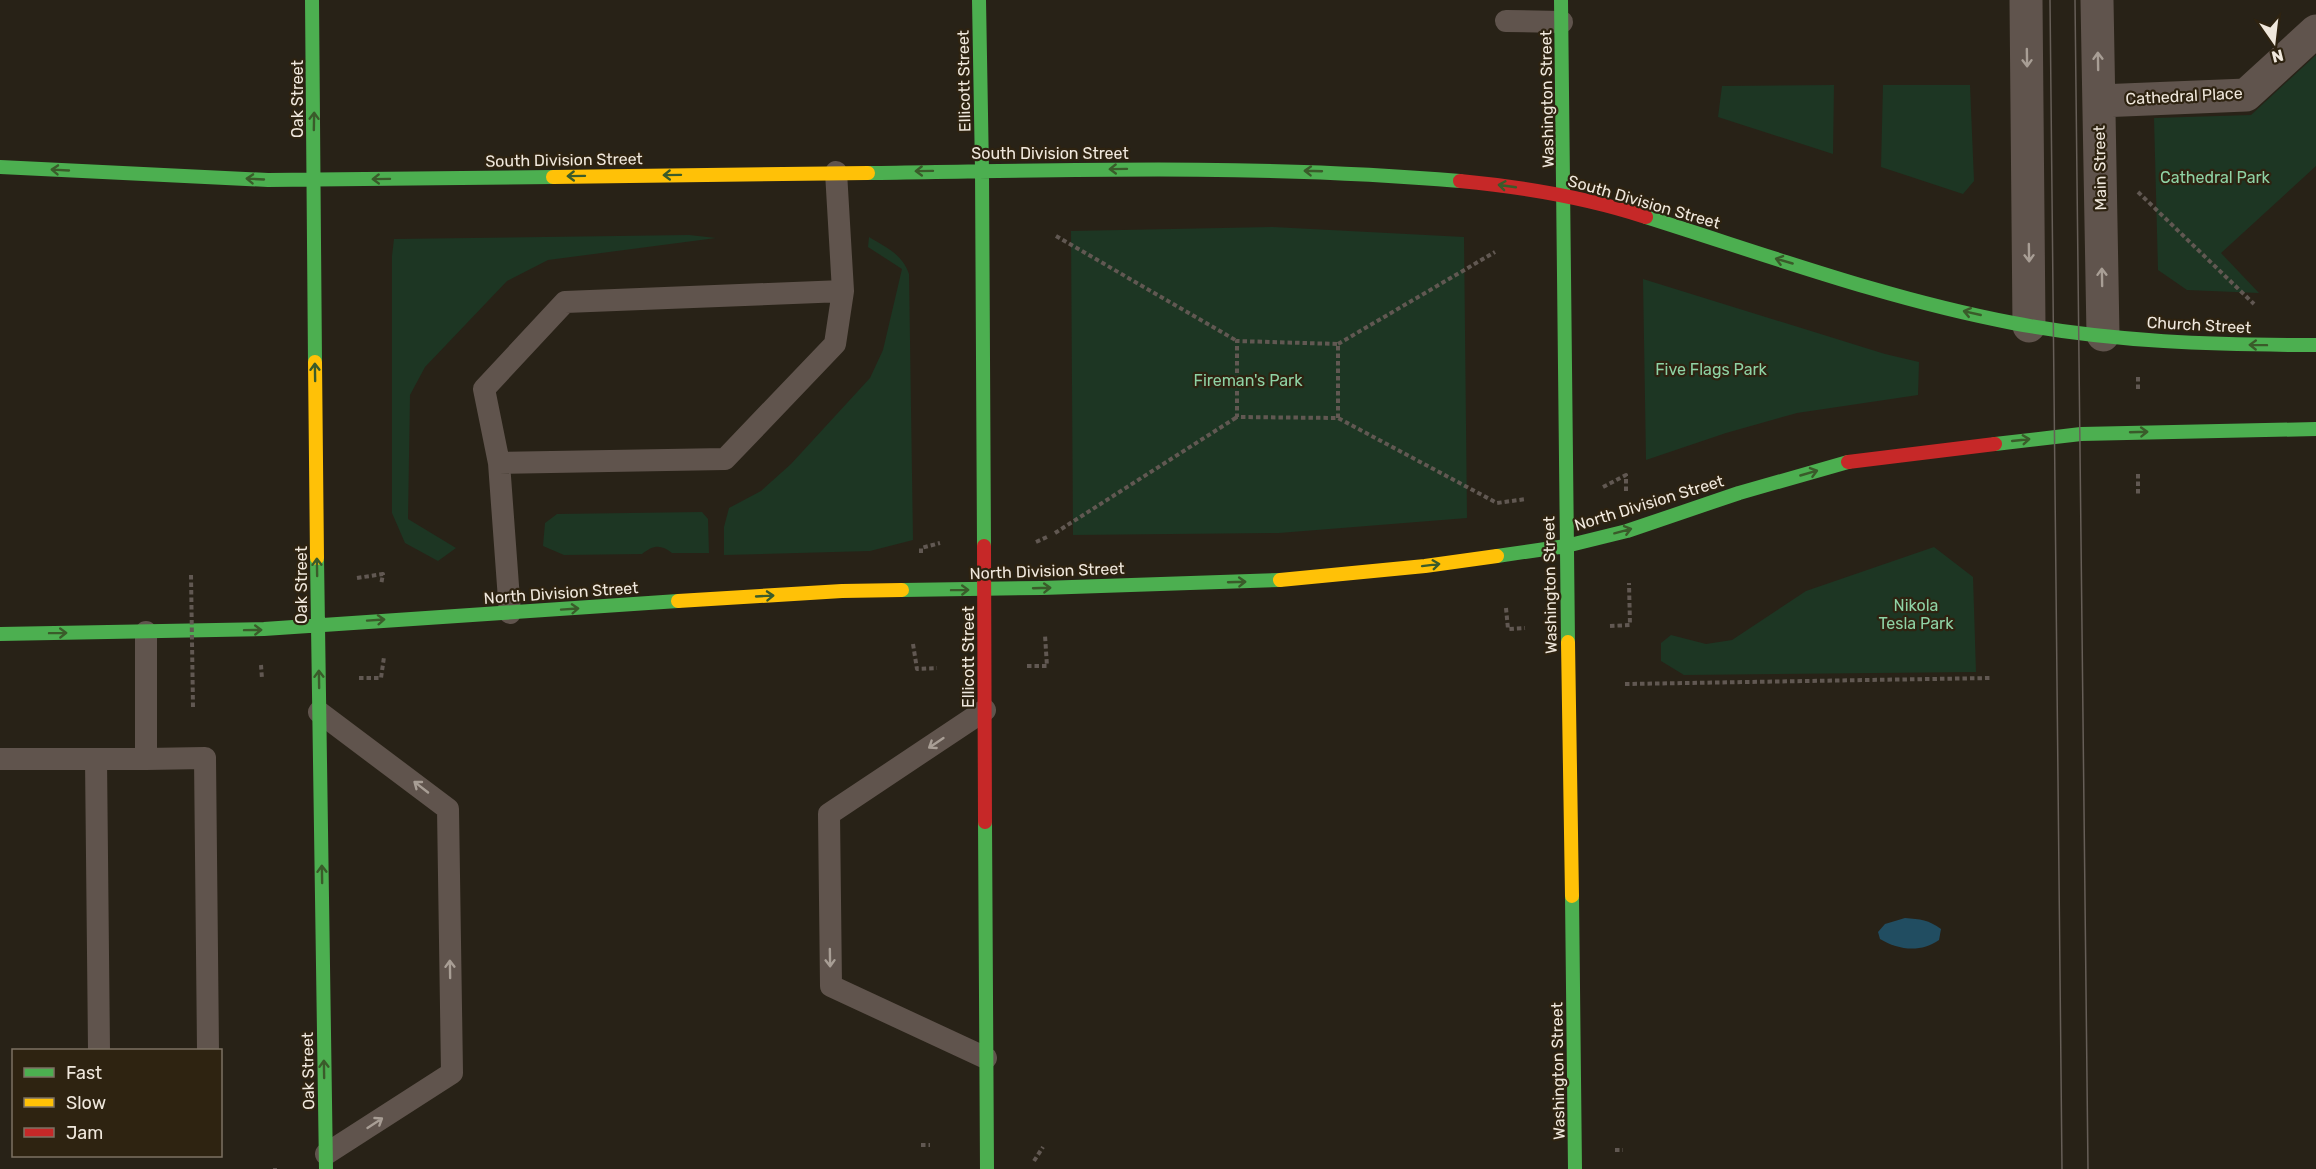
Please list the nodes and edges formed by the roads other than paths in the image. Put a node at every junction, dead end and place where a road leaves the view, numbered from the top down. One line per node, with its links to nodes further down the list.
1 (312, 0): 12 (main road, Oak Street, one-way to 1)
2 (980, 0): 10 (main road, Ellicott Street)
3 (2026, 0): 15 (street, one-way to 15)
4 (2097, 0): 8 (street, Main Street, one-way to 4)
5 (1562, 11): 6 (lane); 13 (main road, Washington Street)
6 (1506, 21)
7 (2316, 30): 8 (street, Cathedral Place)
8 (2099, 101): 16 (street, Main Street, one-way to 8)
9 (0, 167): 12 (main road, South Division Street, one-way to 9)
10 (982, 170): 11 (main road, South Division Street, one-way to 11); 13 (main road, South Division Street, one-way to 10); 21 (main road, Ellicott Street)
11 (836, 172): 12 (main road, South Division Street, one-way to 12); 14 (lane)
12 (313, 180): 23 (main road, Oak Street, one-way to 12)
13 (1565, 195): 15 (main road, South Division Street, one-way to 13); 20 (main road, Washington Street)
14 (843, 291): 19 (lane); 19 (lane)
15 (2029, 326): 16 (main road, South Division Street)
16 (2092, 334): 17 (main road, Church Street, one-way to 16)
17 (2316, 345)
18 (2316, 429): 20 (main road, North Division Street, one-way to 18)
19 (499, 463): 22 (lane)
20 (1566, 546): 21 (main road, North Division Street, one-way to 20); 36 (main road, Washington Street)
21 (984, 590): 22 (main road, North Division Street, one-way to 21); 26 (main road, Ellicott Street)
22 (510, 613): 23 (main road, North Division Street, one-way to 22)
23 (318, 625): 24 (main road, North Division Street, one-way to 23); 27 (main road, Oak Street, one-way to 23)
24 (146, 632): 25 (main road, North Division Street, one-way to 24); 30 (lane)
25 (0, 634)
26 (985, 710): 33 (main road, Ellicott Street); 33 (lane, one-way to 33)
27 (319, 712): 34 (main road, Oak Street, one-way to 27); 34 (lane, one-way to 27)
28 (0, 759): 29 (lane)
29 (96, 759): 30 (lane); 31 (lane)
30 (146, 759): 32 (lane)
31 (99, 1049)
32 (208, 1049)
33 (986, 1058): 35 (main road, Ellicott Street)
34 (326, 1162)
35 (987, 1169)
36 (1575, 1169)

